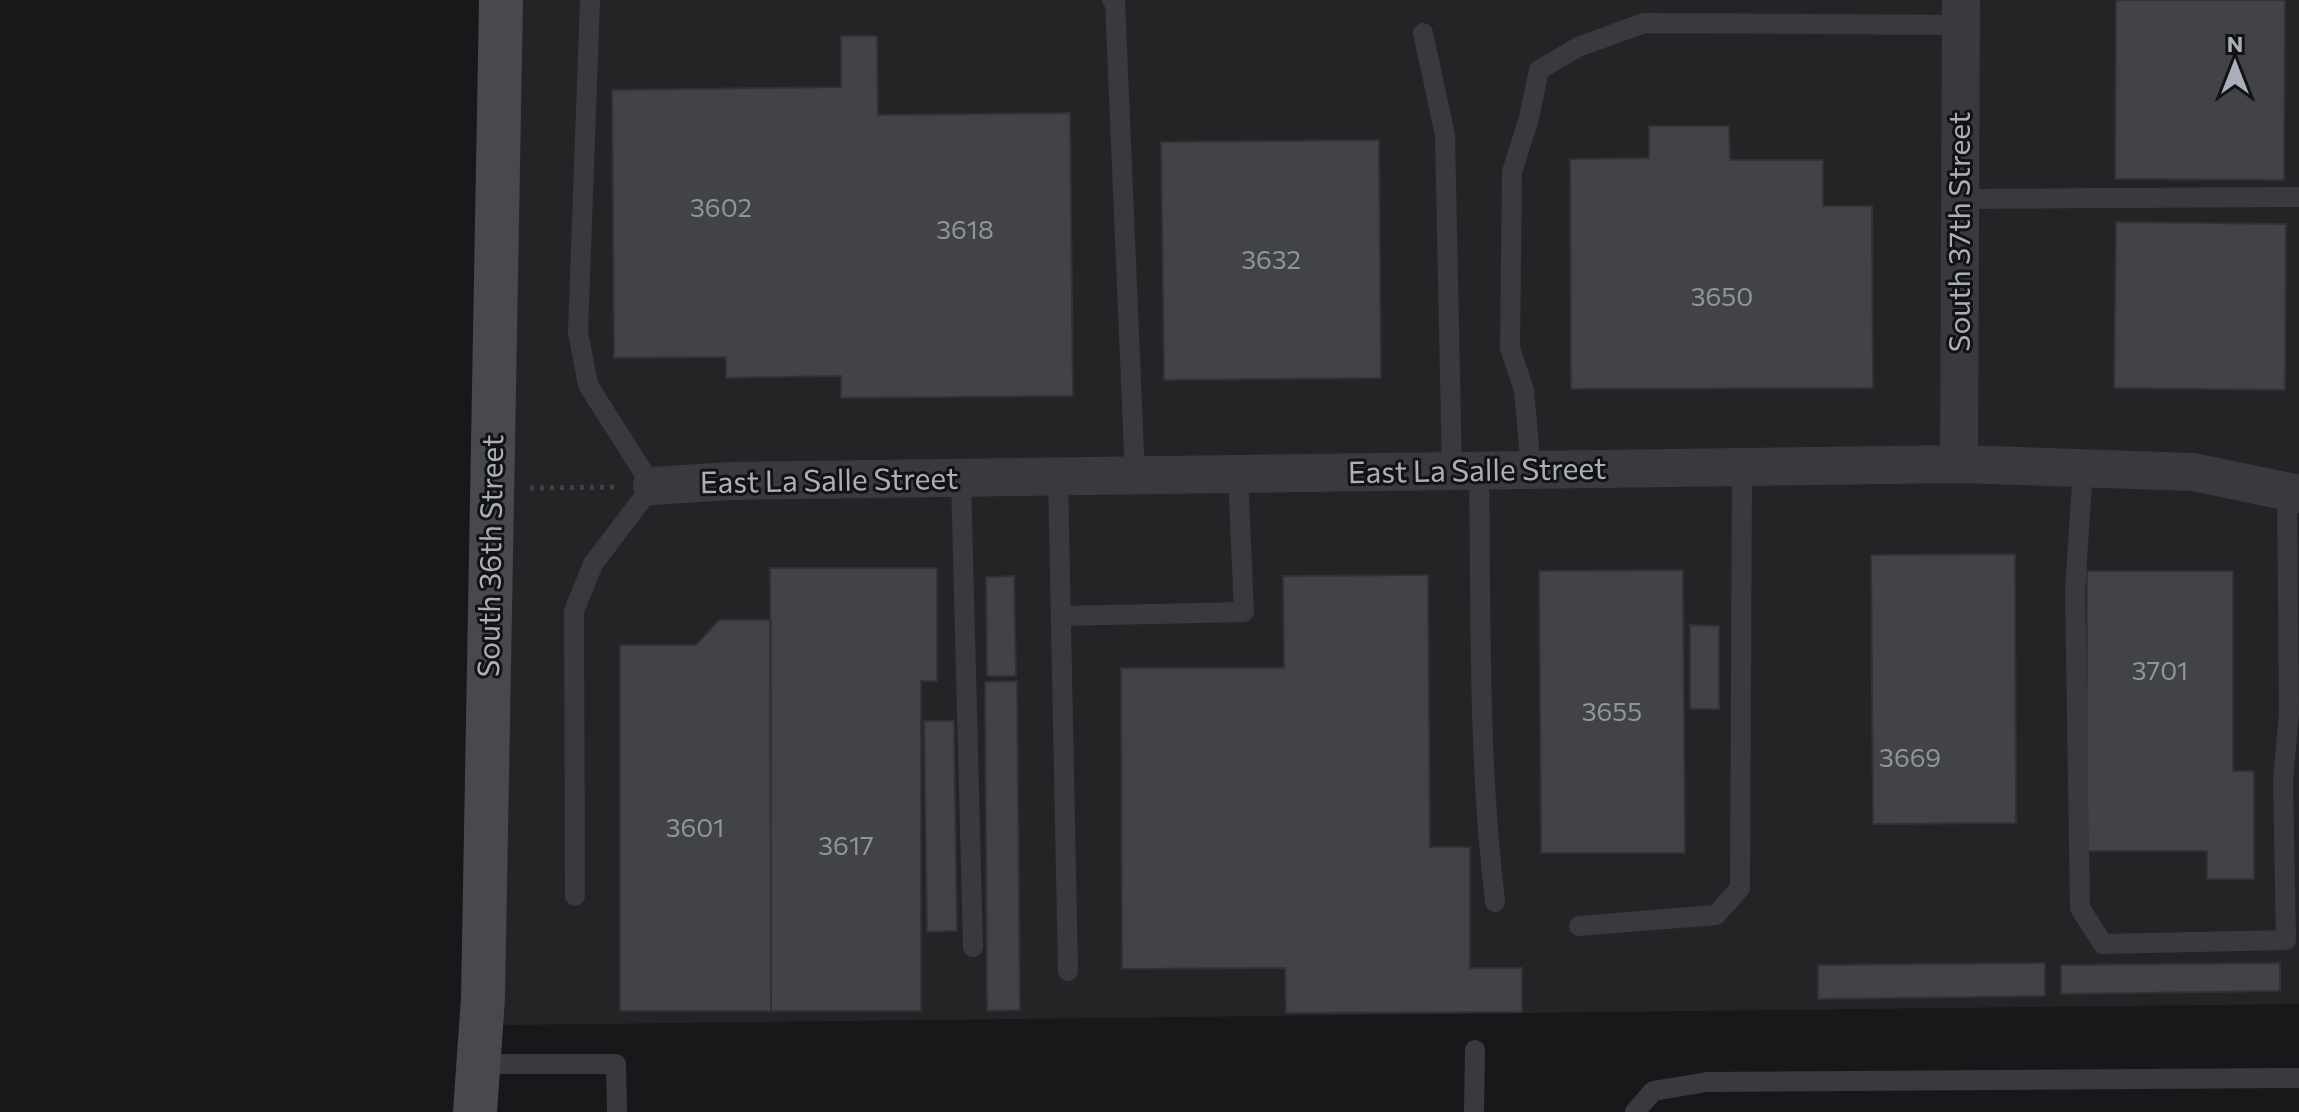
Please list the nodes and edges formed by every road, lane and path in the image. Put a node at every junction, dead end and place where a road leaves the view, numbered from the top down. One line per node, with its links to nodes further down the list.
1 (501, 0): 27 (street, South 36th Street)
2 (590, 0): 17 (lane)
3 (1112, 0): 14 (lane)
4 (1961, 12): 7 (street, South 37th Street); 11 (lane)
5 (1423, 33): 12 (lane)
6 (2299, 197): 7 (lane)
7 (1960, 199): 8 (street, South 37th Street)
8 (1959, 464): 9 (street, East La Salle Street); 10 (street, East La Salle Street)
9 (1742, 468): 11 (street, East La Salle Street); 23 (lane)
10 (2083, 468): 19 (street, East La Salle Street); 19 (lane)
11 (1531, 469): 12 (street, East La Salle Street)
12 (1466, 472): 13 (street, East La Salle Street); 22 (lane)
13 (1238, 475): 14 (street, East La Salle Street); 20 (lane)
14 (1135, 476): 15 (street, East La Salle Street)
15 (1058, 477): 16 (street, East La Salle Street); 20 (lane)
16 (961, 478): 17 (street, East La Salle Street); 24 (lane)
17 (652, 486): 18 (path); 21 (lane)
18 (525, 488)
19 (2293, 493)
20 (1061, 616): 25 (lane)
21 (575, 896)
22 (1495, 902)
23 (1579, 926)
24 (973, 947)
25 (1068, 971)
26 (1475, 1050): 31 (lane)
27 (478, 1064): 29 (street, South 36th Street); 30 (lane)
28 (2299, 1078): 32 (lane)
29 (475, 1112)
30 (617, 1112)
31 (1474, 1112)
32 (1635, 1112)

